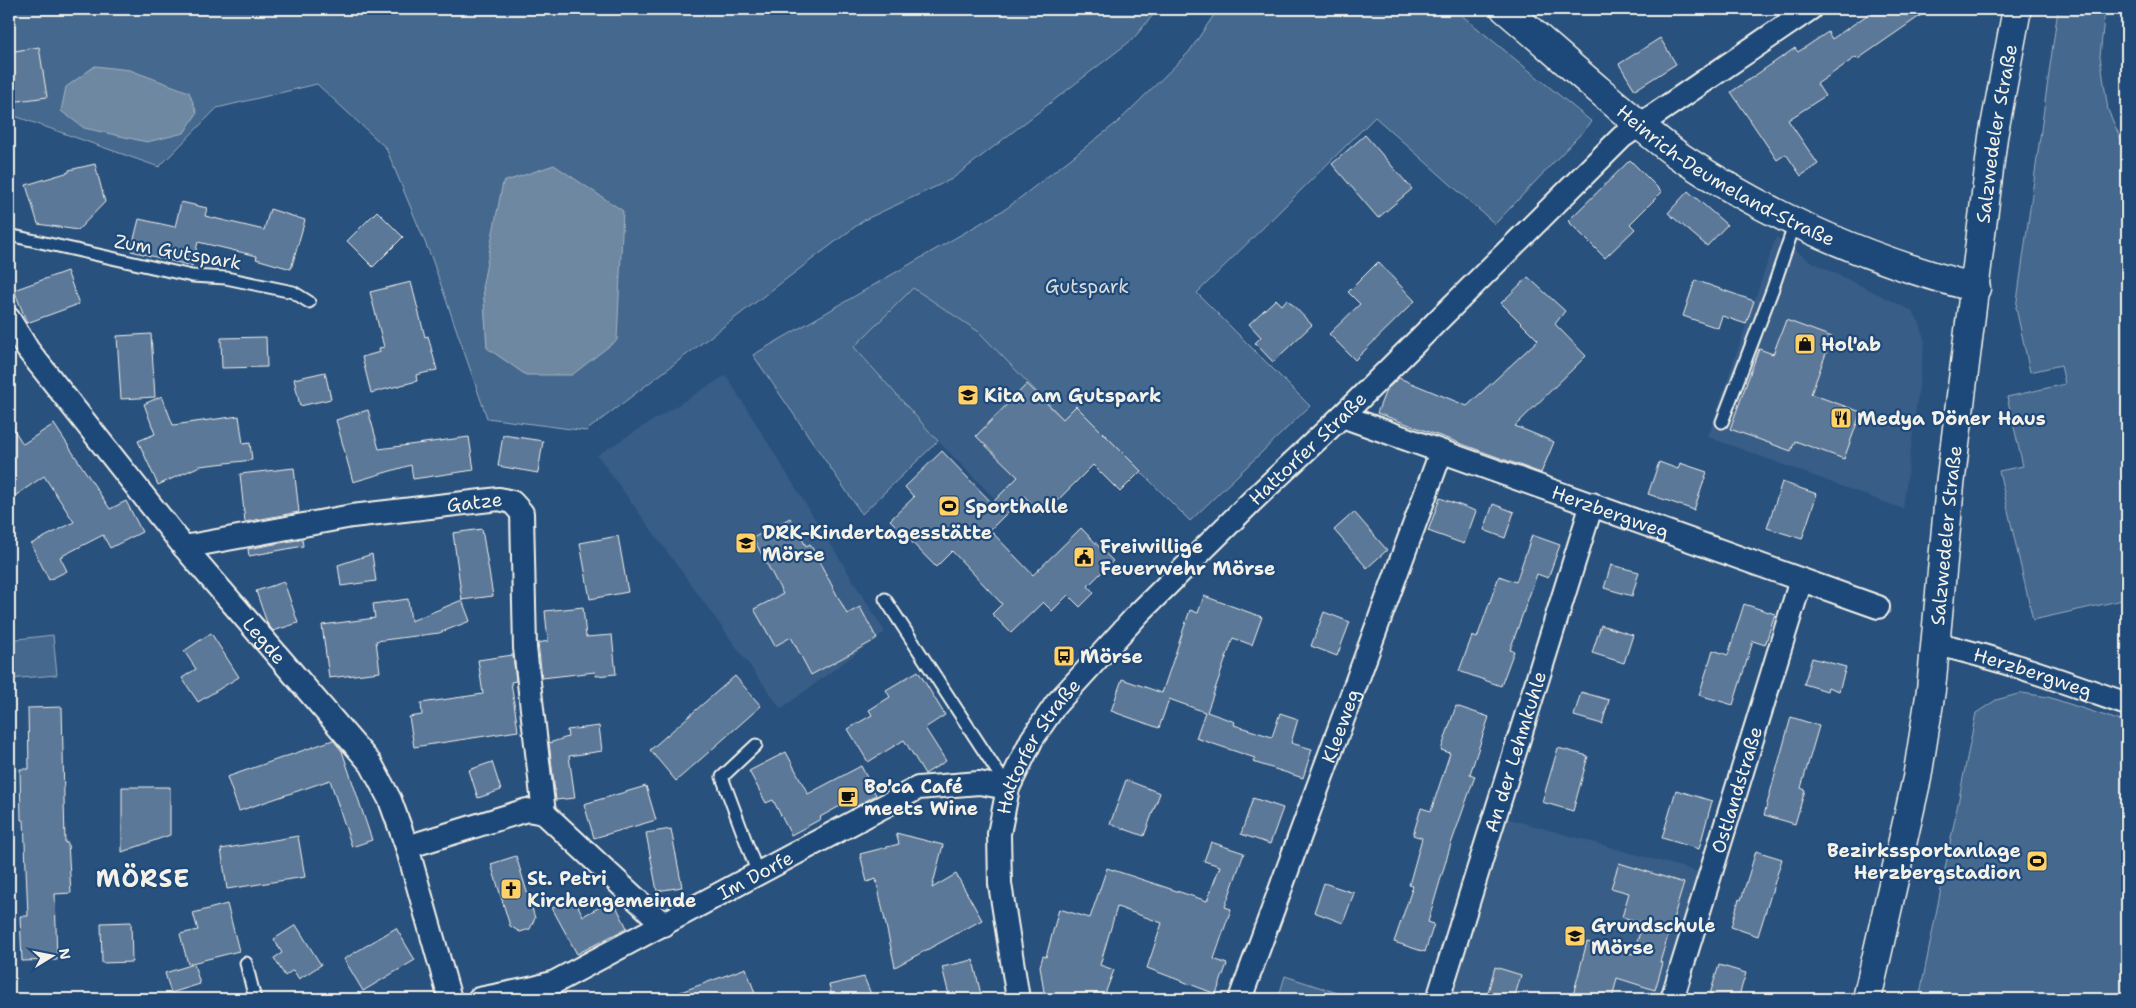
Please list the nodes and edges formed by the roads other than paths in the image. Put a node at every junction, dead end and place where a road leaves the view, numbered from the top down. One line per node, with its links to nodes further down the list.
1 (1505, 9): 4 (street, Heinrich-Deumeland-Straße)
2 (1810, 9): 4 (street, Hattorfer Straße)
3 (2017, 9): 7 (street, Salzwedeler Straße)
4 (1640, 125): 5 (street, Heinrich-Deumeland-Straße); 10 (street, Hattorfer Straße)
5 (1795, 223): 7 (street, Heinrich-Deumeland-Straße); 11 (lane)
6 (9, 235): 8 (lane, Zum Gutspark)
7 (1976, 288): 18 (street, Salzwedeler Straße)
8 (309, 302)
9 (9, 319): 14 (street, Legde)
10 (1342, 416): 12 (street, Herzbergweg); 21 (street, Hattorfer Straße)
11 (1722, 422)
12 (1440, 452): 13 (street, Herzbergweg); 31 (street, Kleeweg)
13 (1592, 504): 15 (street, Herzbergweg); 32 (street, An der Lehmkuhle)
14 (184, 547): 22 (street, Gatze); 23 (street, Legde)
15 (1801, 580): 17 (street, Herzbergweg); 33 (street, Ostlandstraße)
16 (885, 599): 21 (lane)
17 (1878, 607)
18 (1937, 644): 19 (street, Herzbergweg); 34 (street, Salzwedeler Straße)
19 (2127, 704)
20 (756, 745): 24 (lane)
21 (1008, 788): 24 (street, Im Dorfe); 30 (street, Hattorfer Straße)
22 (544, 813): 23 (street); 25 (street)
23 (407, 847): 28 (street, Legde)
24 (758, 874): 25 (street, Im Dorfe)
25 (664, 925): 29 (street, Im Dorfe)
26 (246, 963): 27 (lane)
27 (255, 999)
28 (450, 999)
29 (479, 999)
30 (1018, 999)
31 (1240, 999)
32 (1438, 999)
33 (1672, 999)
34 (1867, 999)

